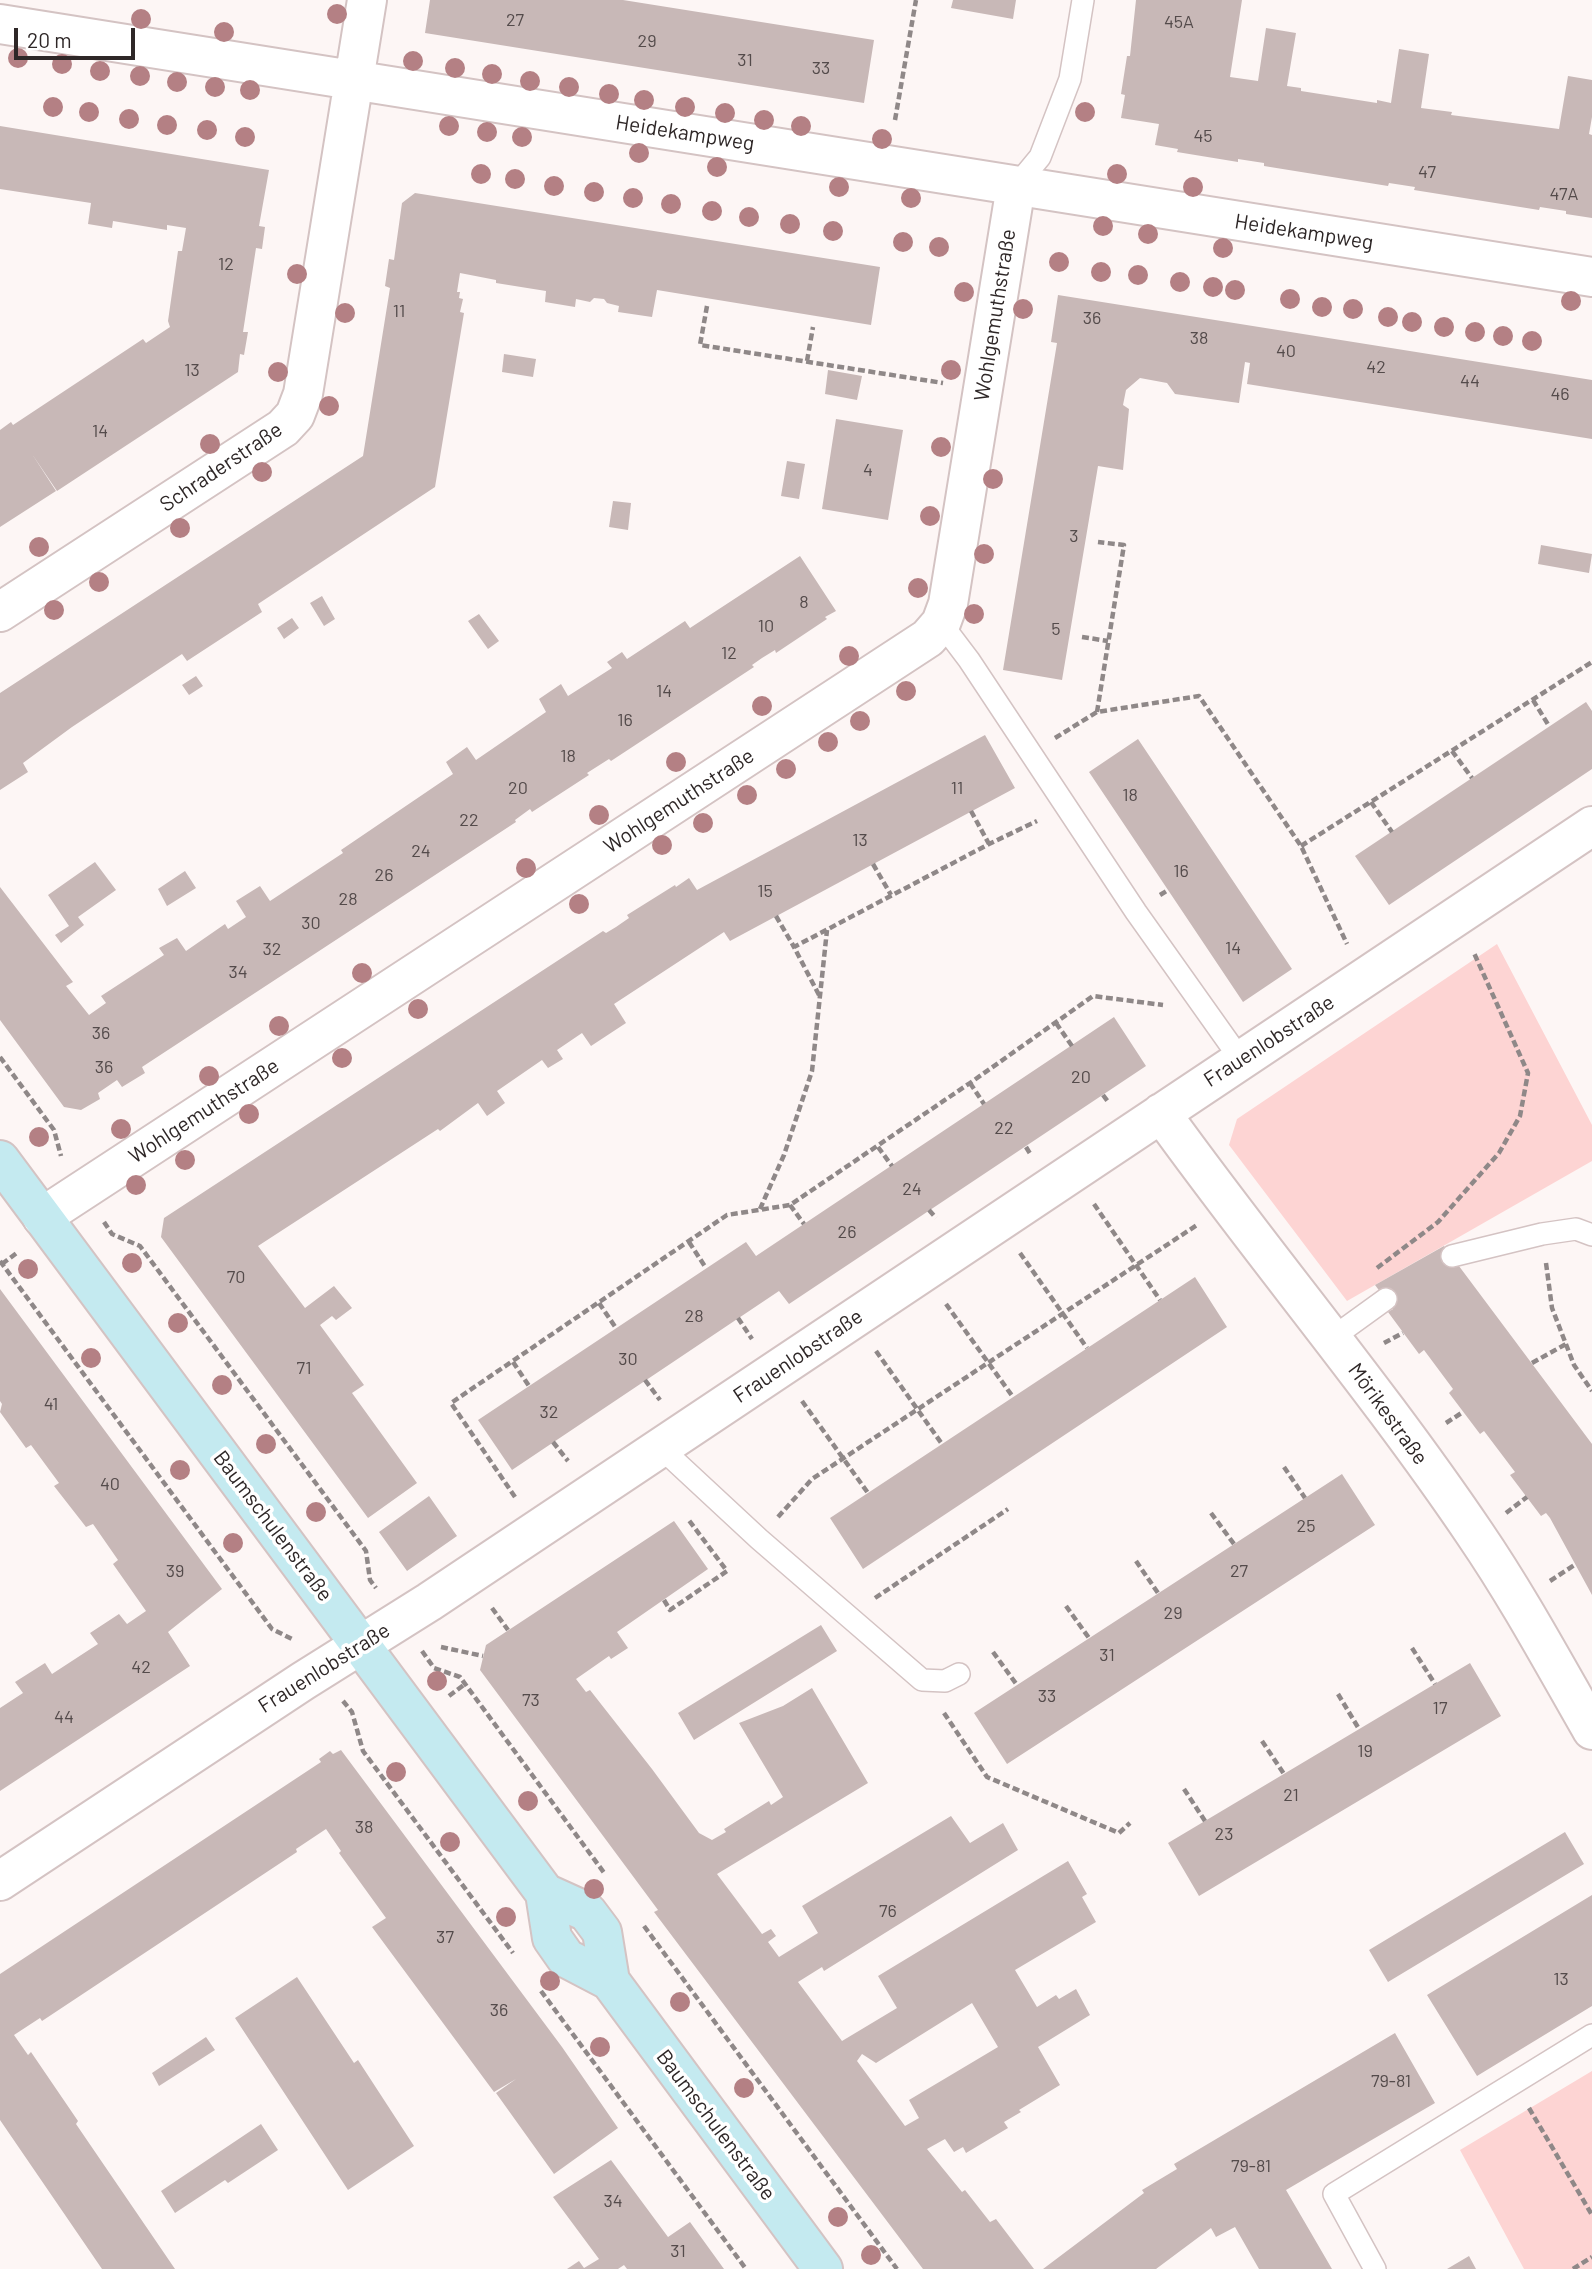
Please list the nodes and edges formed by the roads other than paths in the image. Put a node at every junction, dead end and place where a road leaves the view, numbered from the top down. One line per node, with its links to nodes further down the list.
1 (367, 0): 4 (street)
2 (1083, 0): 5 (lane)
3 (0, 24): 4 (street, Heidekampweg)
4 (354, 80): 5 (street, Heidekampweg); 7 (street, Schraderstraße)
5 (1016, 186): 6 (street, Heidekampweg); 8 (street, Wohlgemuthstraße)
6 (1592, 277)
7 (0, 612)
8 (941, 623): 10 (lane); 13 (street, Wohlgemuthstraße)
9 (1592, 826): 10 (street, Frauenlobstraße)
10 (1241, 1060): 11 (street, Frauenlobstraße)
11 (1161, 1113): 17 (street, Mörikestraße); 18 (street, Frauenlobstraße)
12 (0, 1160): 13 (main road, Baumschulenstraße)
13 (42, 1216): 19 (main road, Baumschulenstraße)
14 (1592, 1235): 15 (lane)
15 (1452, 1256)
16 (1386, 1299): 17 (lane)
17 (1332, 1338): 21 (street, Mörikestraße)
18 (661, 1448): 19 (street, Frauenlobstraße); 20 (lane)
19 (361, 1645): 22 (street, Frauenlobstraße); 24 (main road, Baumschulenstraße)
20 (959, 1674)
21 (1592, 1730)
22 (0, 1881)
23 (1592, 2035): 25 (lane)
24 (823, 2269)
25 (1375, 2269)

